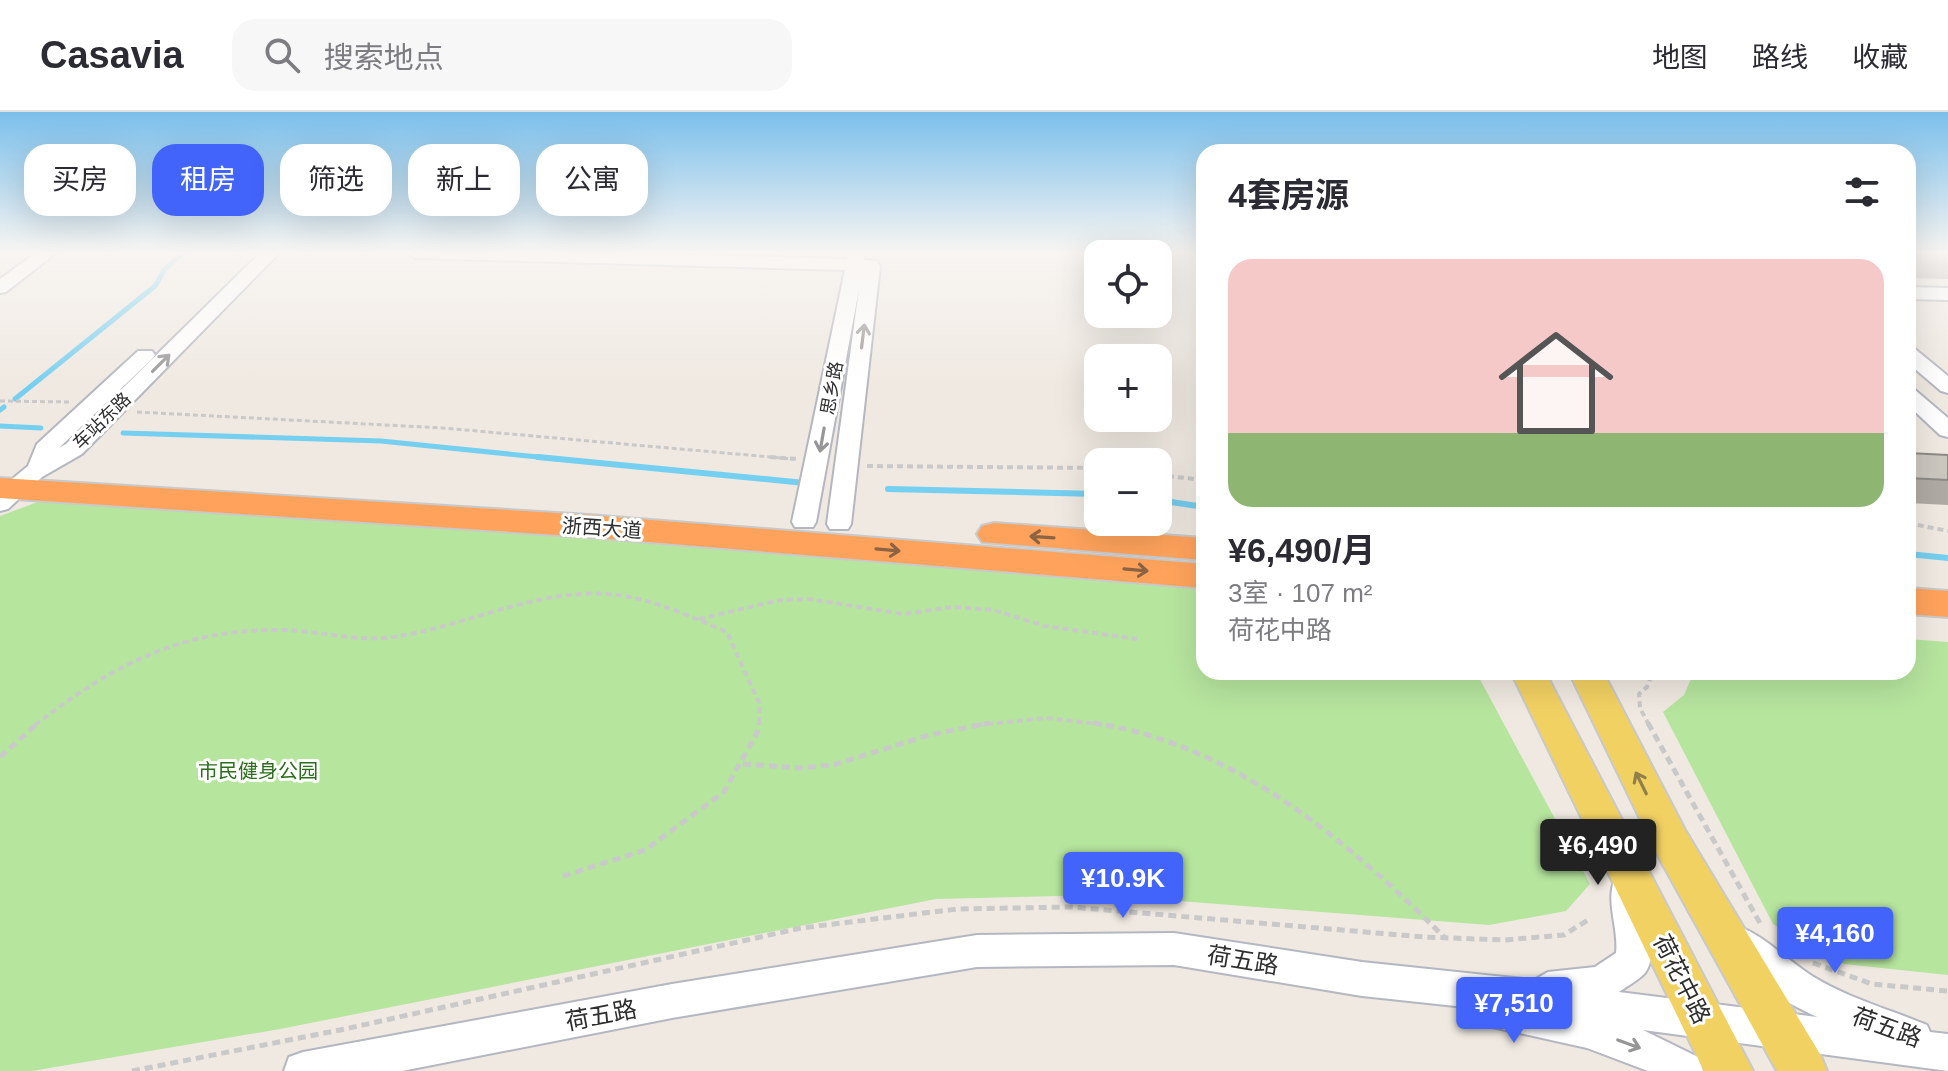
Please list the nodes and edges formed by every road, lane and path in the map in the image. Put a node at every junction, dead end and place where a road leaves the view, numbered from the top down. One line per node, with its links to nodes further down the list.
1 (208, 298): 10 (street, 车站东路)
2 (222, 298): 10 (street, 车站东路, one-way to 2)
3 (855, 298): 12 (street, 思乡路, one-way to 12)
4 (861, 298): 13 (street, 思乡路, one-way to 4)
5 (1916, 360): 7 (street)
6 (1916, 386): 7 (street)
7 (1948, 386)
8 (0, 401): 10 (path)
9 (1916, 401): 11 (street)
10 (105, 406): 12 (path); 17 (street, 车站东路)
11 (1948, 430)
12 (819, 461): 18 (street, 思乡路)
13 (847, 465): 14 (path); 19 (street, 思乡路)
14 (1084, 468)
15 (1172, 477): 16 (path)
16 (1196, 479)
17 (10, 482): 18 (highway, 浙西大道); 23 (highway, 浙西大道, one-way to 23)
18 (804, 522): 19 (highway, 浙西大道)
19 (839, 524): 22 (highway, 浙西大道, one-way to 19)
20 (1916, 525): 21 (path)
21 (1948, 531)
22 (1196, 548)
23 (1196, 575)
24 (1916, 602): 25 (highway)
25 (1948, 604)
26 (698, 620): 29 (path); 33 (path); 34 (path)
27 (1916, 625): 28 (highway)
28 (1948, 627)
29 (1137, 639)
30 (1532, 680): 35 (main road, 荷花中路)
31 (1590, 680): 37 (main road, one-way to 31)
32 (1650, 680): 38 (path)
33 (0, 757)
34 (743, 764): 36 (path); 39 (path)
35 (1620, 858): 43 (street); 44 (main road, 荷花中路)
36 (563, 876)
37 (1713, 918): 45 (main road); 46 (street, 荷五路)
38 (1770, 935)
39 (1445, 938)
40 (1801, 957): 42 (path)
41 (1362, 979): 43 (street, 荷五路); 48 (street, 荷五路); 49 (street, one-way to 49)
42 (1948, 991)
43 (1497, 993): 44 (street, 荷五路)
44 (1704, 1021): 45 (street, 荷五路); 50 (main road, 荷花中路)
45 (1779, 1031): 46 (street, 荷五路); 51 (main road)
46 (1948, 1051)
47 (1948, 1066): 52 (street)
48 (303, 1071)
49 (1684, 1071)
50 (1729, 1071)
51 (1803, 1071)
52 (1938, 1071)

